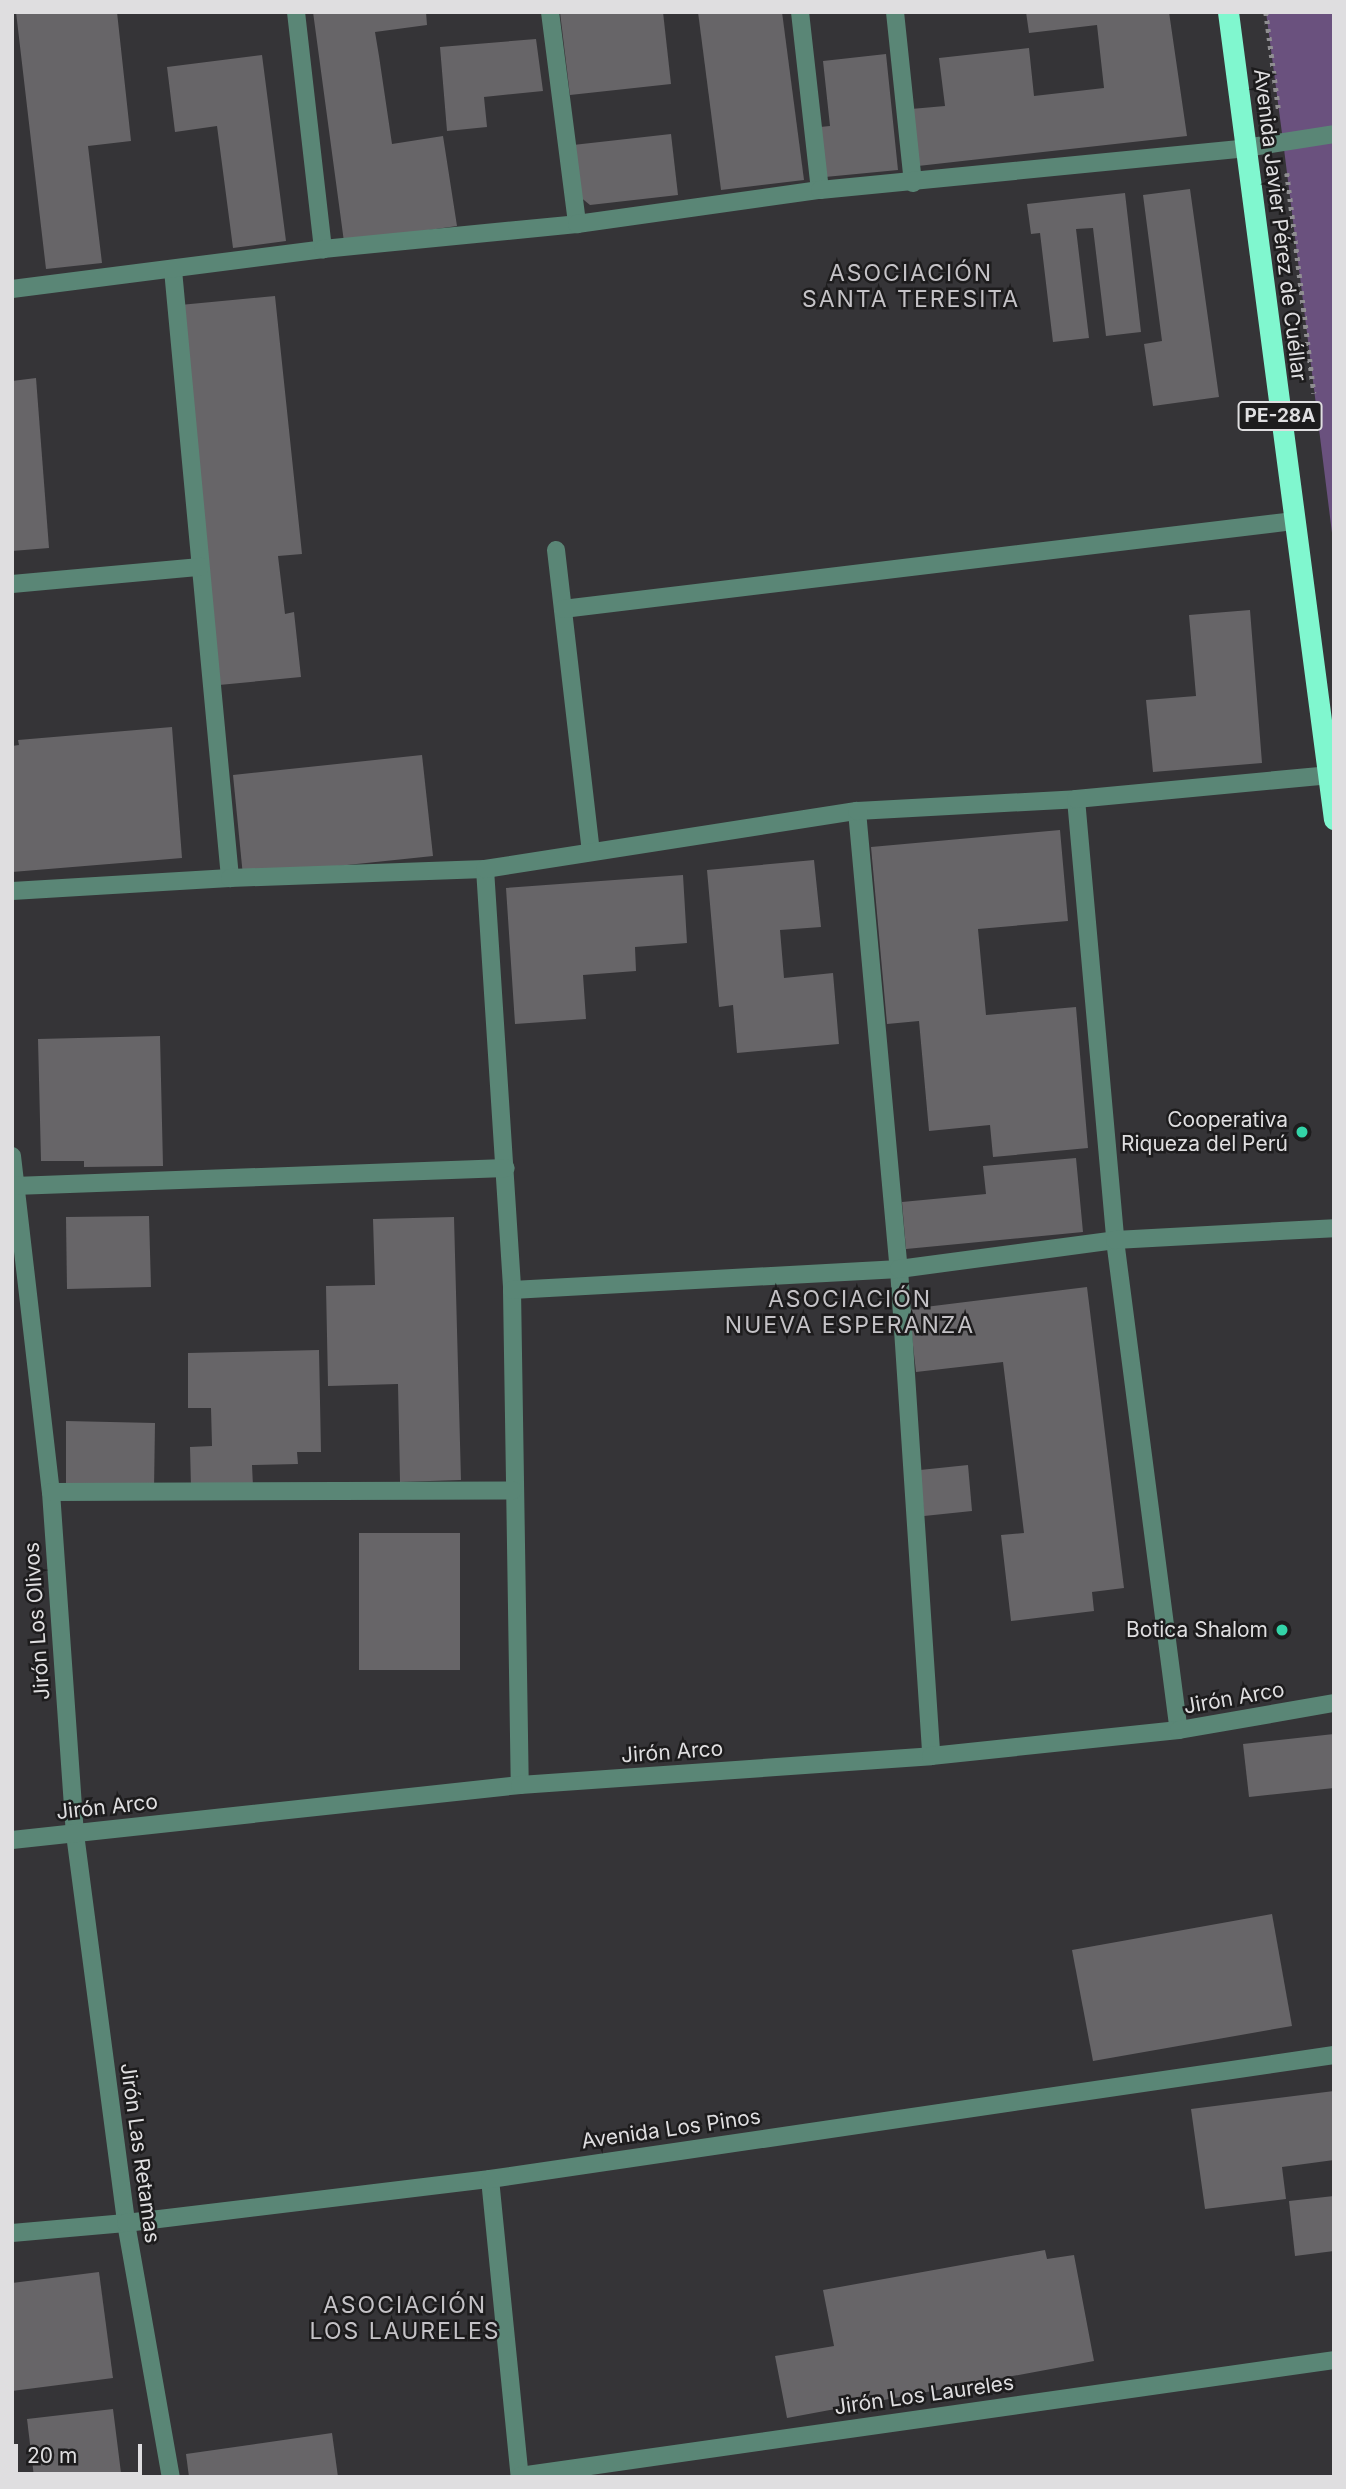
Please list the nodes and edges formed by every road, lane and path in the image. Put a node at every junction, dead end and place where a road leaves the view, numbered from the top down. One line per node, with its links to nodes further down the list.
1 (296, 12): 13 (street)
2 (550, 12): 12 (street)
3 (800, 12): 11 (street)
4 (895, 12): 10 (street)
5 (1228, 12): 9 (highway, Avenida Javier Pérez de Cuéllar / PE-28A)
6 (1266, 12): 8 (path)
7 (1334, 134): 8 (street)
8 (1283, 141): 9 (street); 16 (path)
9 (1245, 148): 10 (street); 17 (highway, Avenida Javier Pérez de Cuéllar / PE-28A)
10 (913, 183): 11 (street)
11 (820, 190): 12 (street)
12 (576, 224): 13 (street)
13 (323, 249): 14 (street)
14 (173, 270): 15 (street); 19 (street)
15 (12, 289)
16 (1315, 399)
17 (1293, 520): 21 (street); 22 (highway, Avenida Javier Pérez de Cuéllar / PE-28A)
18 (556, 550): 21 (street)
19 (200, 567): 20 (street); 28 (street)
20 (12, 584)
21 (563, 609): 26 (street)
22 (1328, 775): 23 (street); 25 (highway, Avenida Javier Pérez de Cuéllar / PE-28A)
23 (1076, 799): 24 (street); 34 (street)
24 (857, 811): 26 (street); 35 (street)
25 (1334, 819)
26 (591, 852): 27 (street)
27 (485, 869): 28 (street); 31 (street)
28 (230, 878): 29 (street)
29 (12, 891)
30 (12, 1156): 32 (street, Jirón Los Olivos)
31 (506, 1168): 32 (street); 36 (street)
32 (14, 1186): 38 (street, Jirón Los Olivos)
33 (1334, 1228): 34 (street)
34 (1115, 1240): 35 (street); 40 (street)
35 (899, 1269): 36 (street); 41 (street)
36 (512, 1290): 37 (street)
37 (513, 1490): 38 (street); 42 (street)
38 (51, 1492): 43 (street, Jirón Los Olivos)
39 (1334, 1703): 40 (street, Jirón Arco)
40 (1179, 1730): 41 (street, Jirón Arco)
41 (931, 1756): 42 (street, Jirón Arco)
42 (520, 1786): 43 (street, Jirón Arco)
43 (75, 1834): 44 (street, Jirón Arco); 47 (street, Jirón Las Retamas)
44 (12, 1840)
45 (1334, 2055): 46 (street, Avenida Los Pinos)
46 (490, 2179): 47 (street, Avenida Los Pinos); 50 (street)
47 (126, 2223): 48 (street, Avenida Los Pinos); 51 (street, Jirón Las Retamas)
48 (12, 2233)
49 (1334, 2360): 50 (street, Jirón Los Laureles)
50 (520, 2476)
51 (171, 2477)

